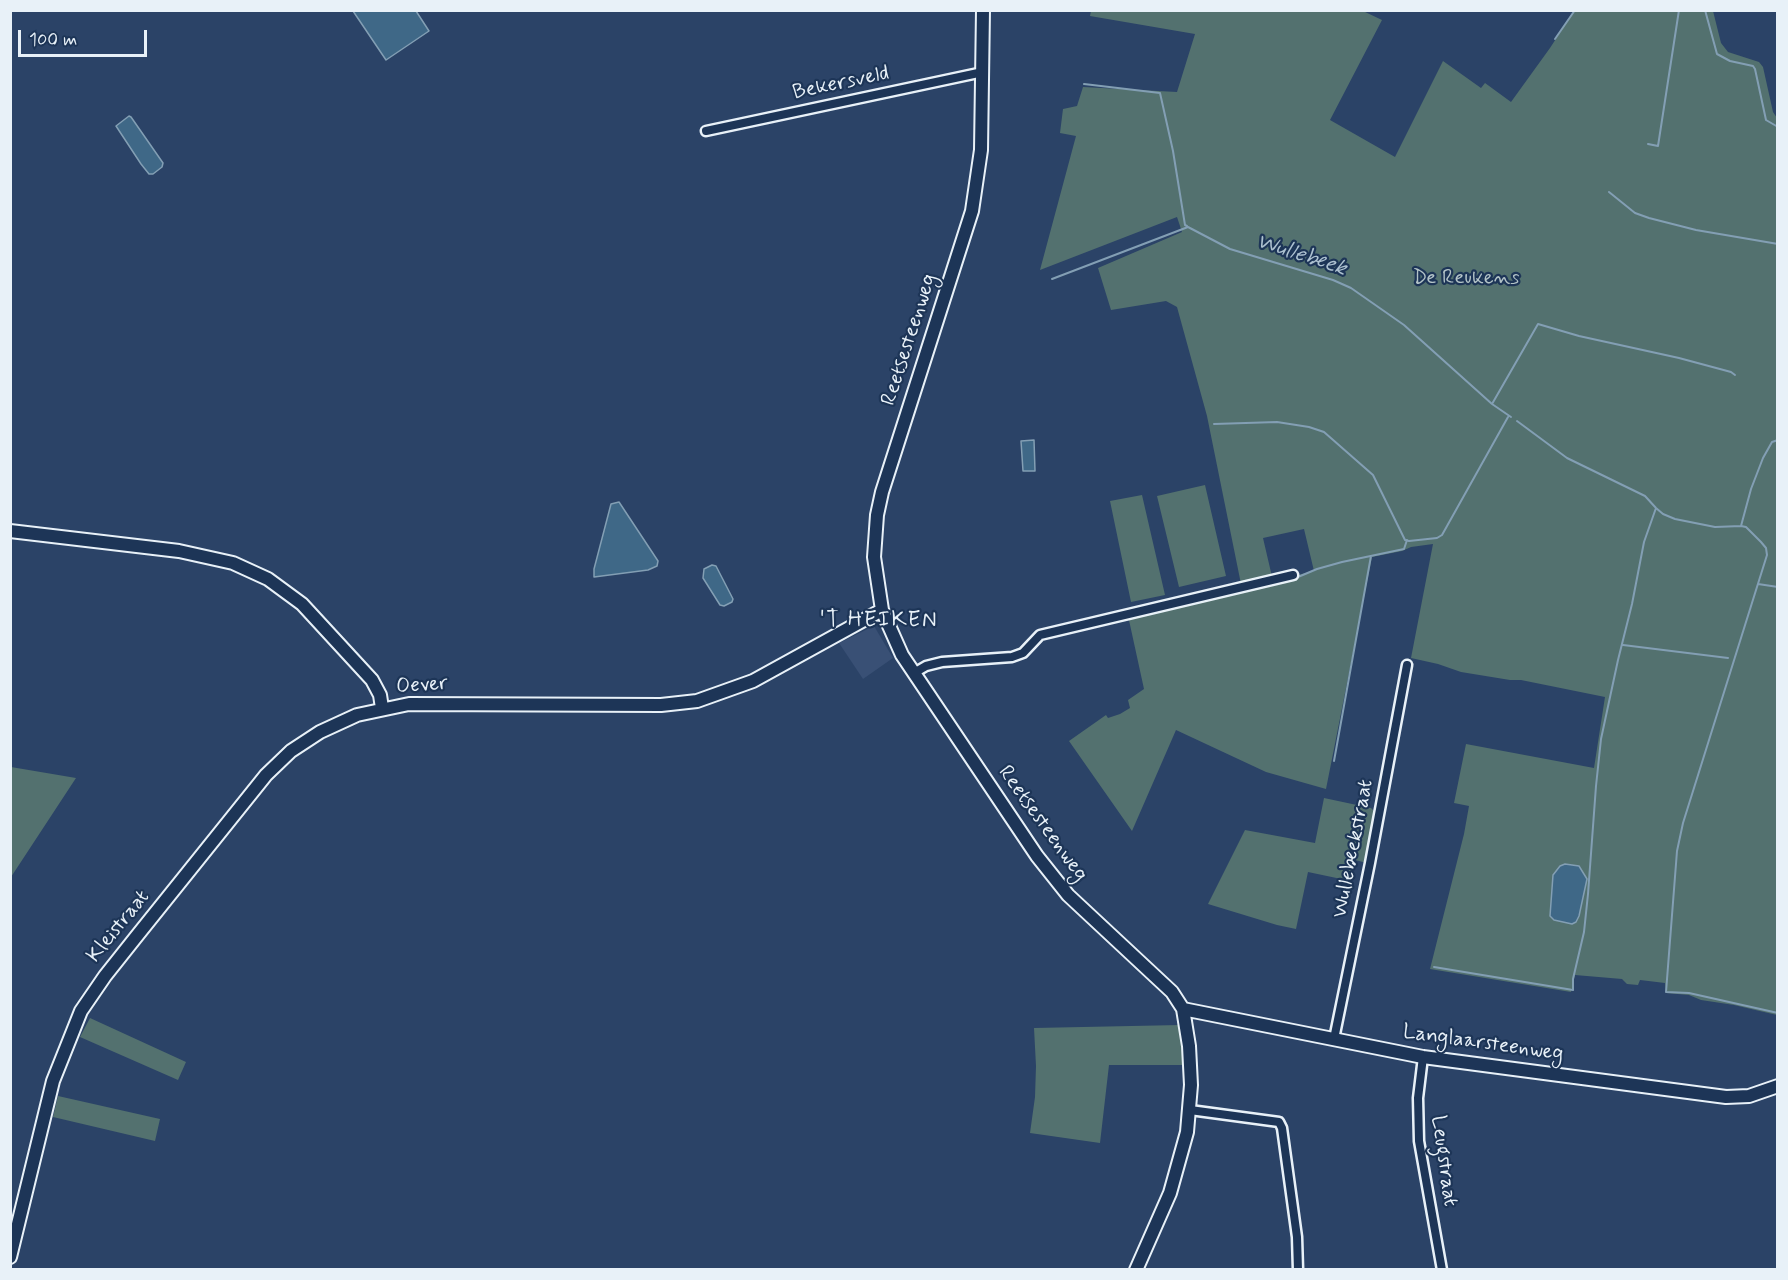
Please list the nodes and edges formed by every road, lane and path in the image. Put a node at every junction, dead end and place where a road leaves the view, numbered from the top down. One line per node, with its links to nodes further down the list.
1 (983, 10): 2 (street, Reetsesteenweg)
2 (983, 72): 3 (street, Bekersveld); 6 (street, Reetsesteenweg)
3 (706, 131)
4 (10, 531): 9 (street, Oever)
5 (1293, 575): 8 (street)
6 (882, 610): 8 (street, Reetsesteenweg); 9 (street, Oever)
7 (1407, 665): 11 (street, Wullebeekstraat)
8 (914, 673): 10 (street, Reetsesteenweg)
9 (382, 708): 15 (street, Kleistraat)
10 (1183, 1009): 11 (street, Langlaarsteenweg); 14 (street)
11 (1334, 1039): 12 (street, Langlaarsteenweg)
12 (1423, 1057): 13 (street, Langlaarsteenweg); 18 (street, Leugstraat)
13 (1778, 1086)
14 (1190, 1110): 16 (street); 17 (street)
15 (10, 1257)
16 (1136, 1269)
17 (1298, 1269)
18 (1442, 1269)

